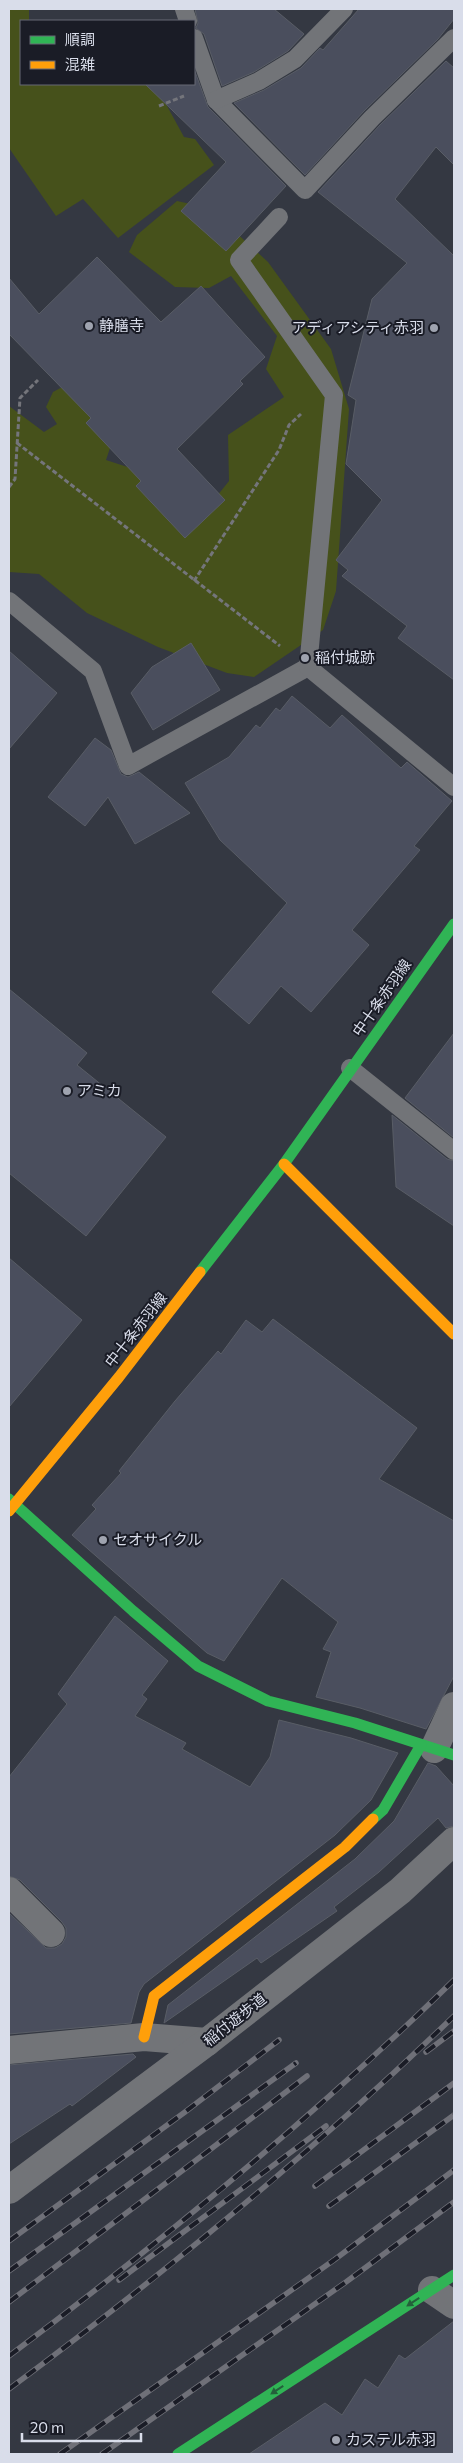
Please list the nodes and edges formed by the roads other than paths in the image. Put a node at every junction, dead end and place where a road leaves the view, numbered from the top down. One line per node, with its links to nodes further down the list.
1 (344, 9): 4 (lane)
2 (454, 38): 4 (lane)
3 (195, 41): 4 (lane)
4 (216, 100)
5 (279, 217): 7 (lane)
6 (9, 601): 7 (lane)
7 (308, 667): 8 (lane)
8 (454, 787)
9 (454, 924): 10 (street, 中十条赤羽線)
10 (350, 1068): 11 (lane); 12 (street, 中十条赤羽線)
11 (454, 1151)
12 (284, 1164): 13 (street); 14 (street, 中十条赤羽線)
13 (454, 1334)
14 (11, 1505): 16 (street)
15 (454, 1706): 16 (street)
16 (436, 1750): 20 (street)
17 (454, 1841): 21 (street, 稲付遊歩道)
18 (9, 1891): 19 (street)
19 (52, 1934)
20 (144, 2037): 21 (street); 22 (street)
21 (207, 2042): 23 (street, 稲付遊歩道)
22 (9, 2050)
23 (9, 2190)
24 (443, 2283): 25 (street); 26 (street, one-way to 26)
25 (454, 2305)
26 (186, 2453)

